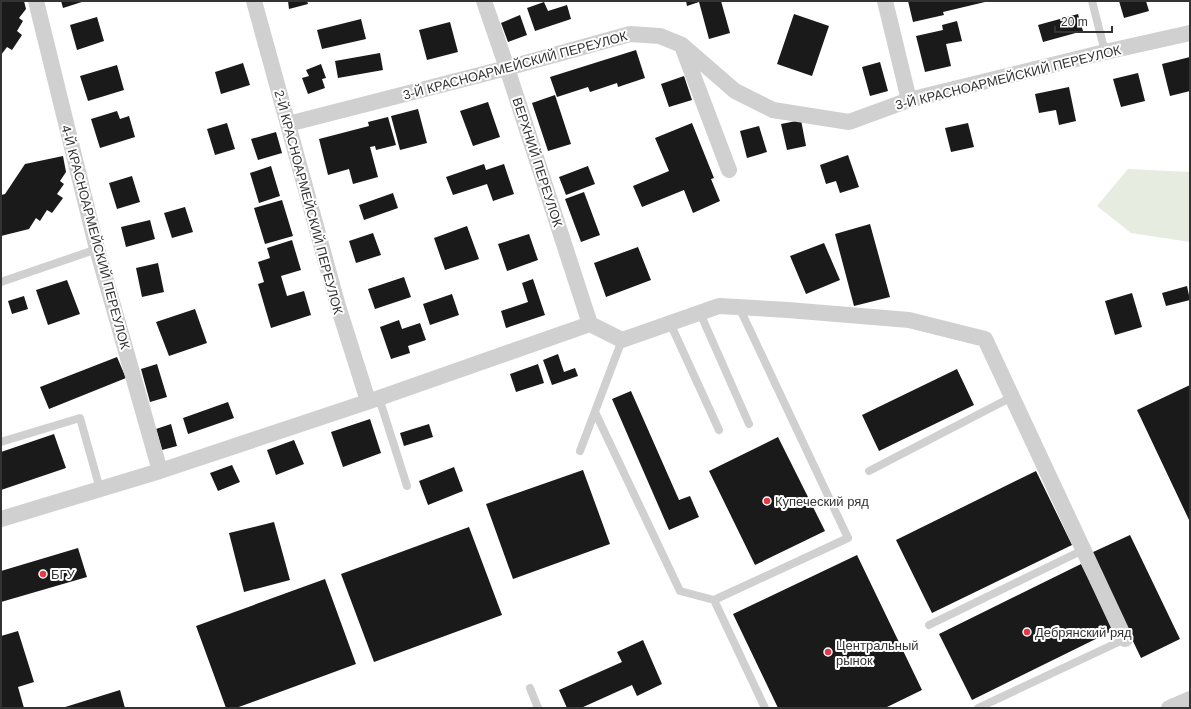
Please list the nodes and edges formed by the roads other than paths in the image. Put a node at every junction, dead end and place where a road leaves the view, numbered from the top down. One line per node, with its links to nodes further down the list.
1 (36, 1): 13 (street, 4-Й КРАСНОАРМЕЙСКИЙ ПЕРЕУЛОК)
2 (254, 1): 11 (street, 2-Й КРАСНОАРМЕЙСКИЙ ПЕРЕУЛОК)
3 (484, 1): 9 (street, ВЕРХНИЙ ПЕРЕУЛОК)
4 (885, 1): 10 (street)
5 (1092, 1): 8 (lane)
6 (1190, 34): 8 (street, 3-Й КРАСНОАРМЕЙСКИЙ ПЕРЕУЛОК)
7 (682, 45): 9 (street, 3-Й КРАСНОАРМЕЙСКИЙ ПЕРЕУЛОК); 10 (street, 3-Й КРАСНОАРМЕЙСКИЙ ПЕРЕУЛОК); 12 (street)
8 (1105, 52): 10 (street, 3-Й КРАСНОАРМЕЙСКИЙ ПЕРЕУЛОК)
9 (507, 68): 11 (street, 3-Й КРАСНОАРМЕЙСКИЙ ПЕРЕУЛОК); 18 (street, ВЕРХНИЙ ПЕРЕУЛОК)
10 (909, 100)
11 (288, 124): 21 (street, 2-Й КРАСНОАРМЕЙСКИЙ ПЕРЕУЛОК)
12 (729, 170)
13 (98, 249): 14 (lane); 27 (street, 4-Й КРАСНОАРМЕЙСКИЙ ПЕРЕУЛОК)
14 (1, 282)
15 (739, 307): 16 (street); 32 (street); 33 (lane)
16 (700, 313): 17 (street); 23 (lane)
17 (670, 323): 19 (street); 24 (lane)
18 (590, 324): 19 (street); 21 (street)
19 (622, 340): 22 (lane)
20 (1008, 399): 28 (lane)
21 (374, 400): 27 (street); 29 (lane)
22 (594, 412): 26 (lane); 33 (lane)
23 (749, 424)
24 (719, 430)
25 (1, 442): 30 (lane)
26 (580, 451)
27 (160, 471): 30 (street)
28 (869, 471)
29 (407, 486)
30 (100, 489): 31 (street)
31 (1, 519)
32 (1083, 550): 34 (lane); 35 (street)
33 (714, 600): 39 (lane)
34 (929, 625)
35 (1125, 639): 40 (lane)
36 (530, 688): 38 (lane)
37 (1190, 699): 41 (street)
38 (538, 708)
39 (765, 708)
40 (978, 708)
41 (1168, 708)

